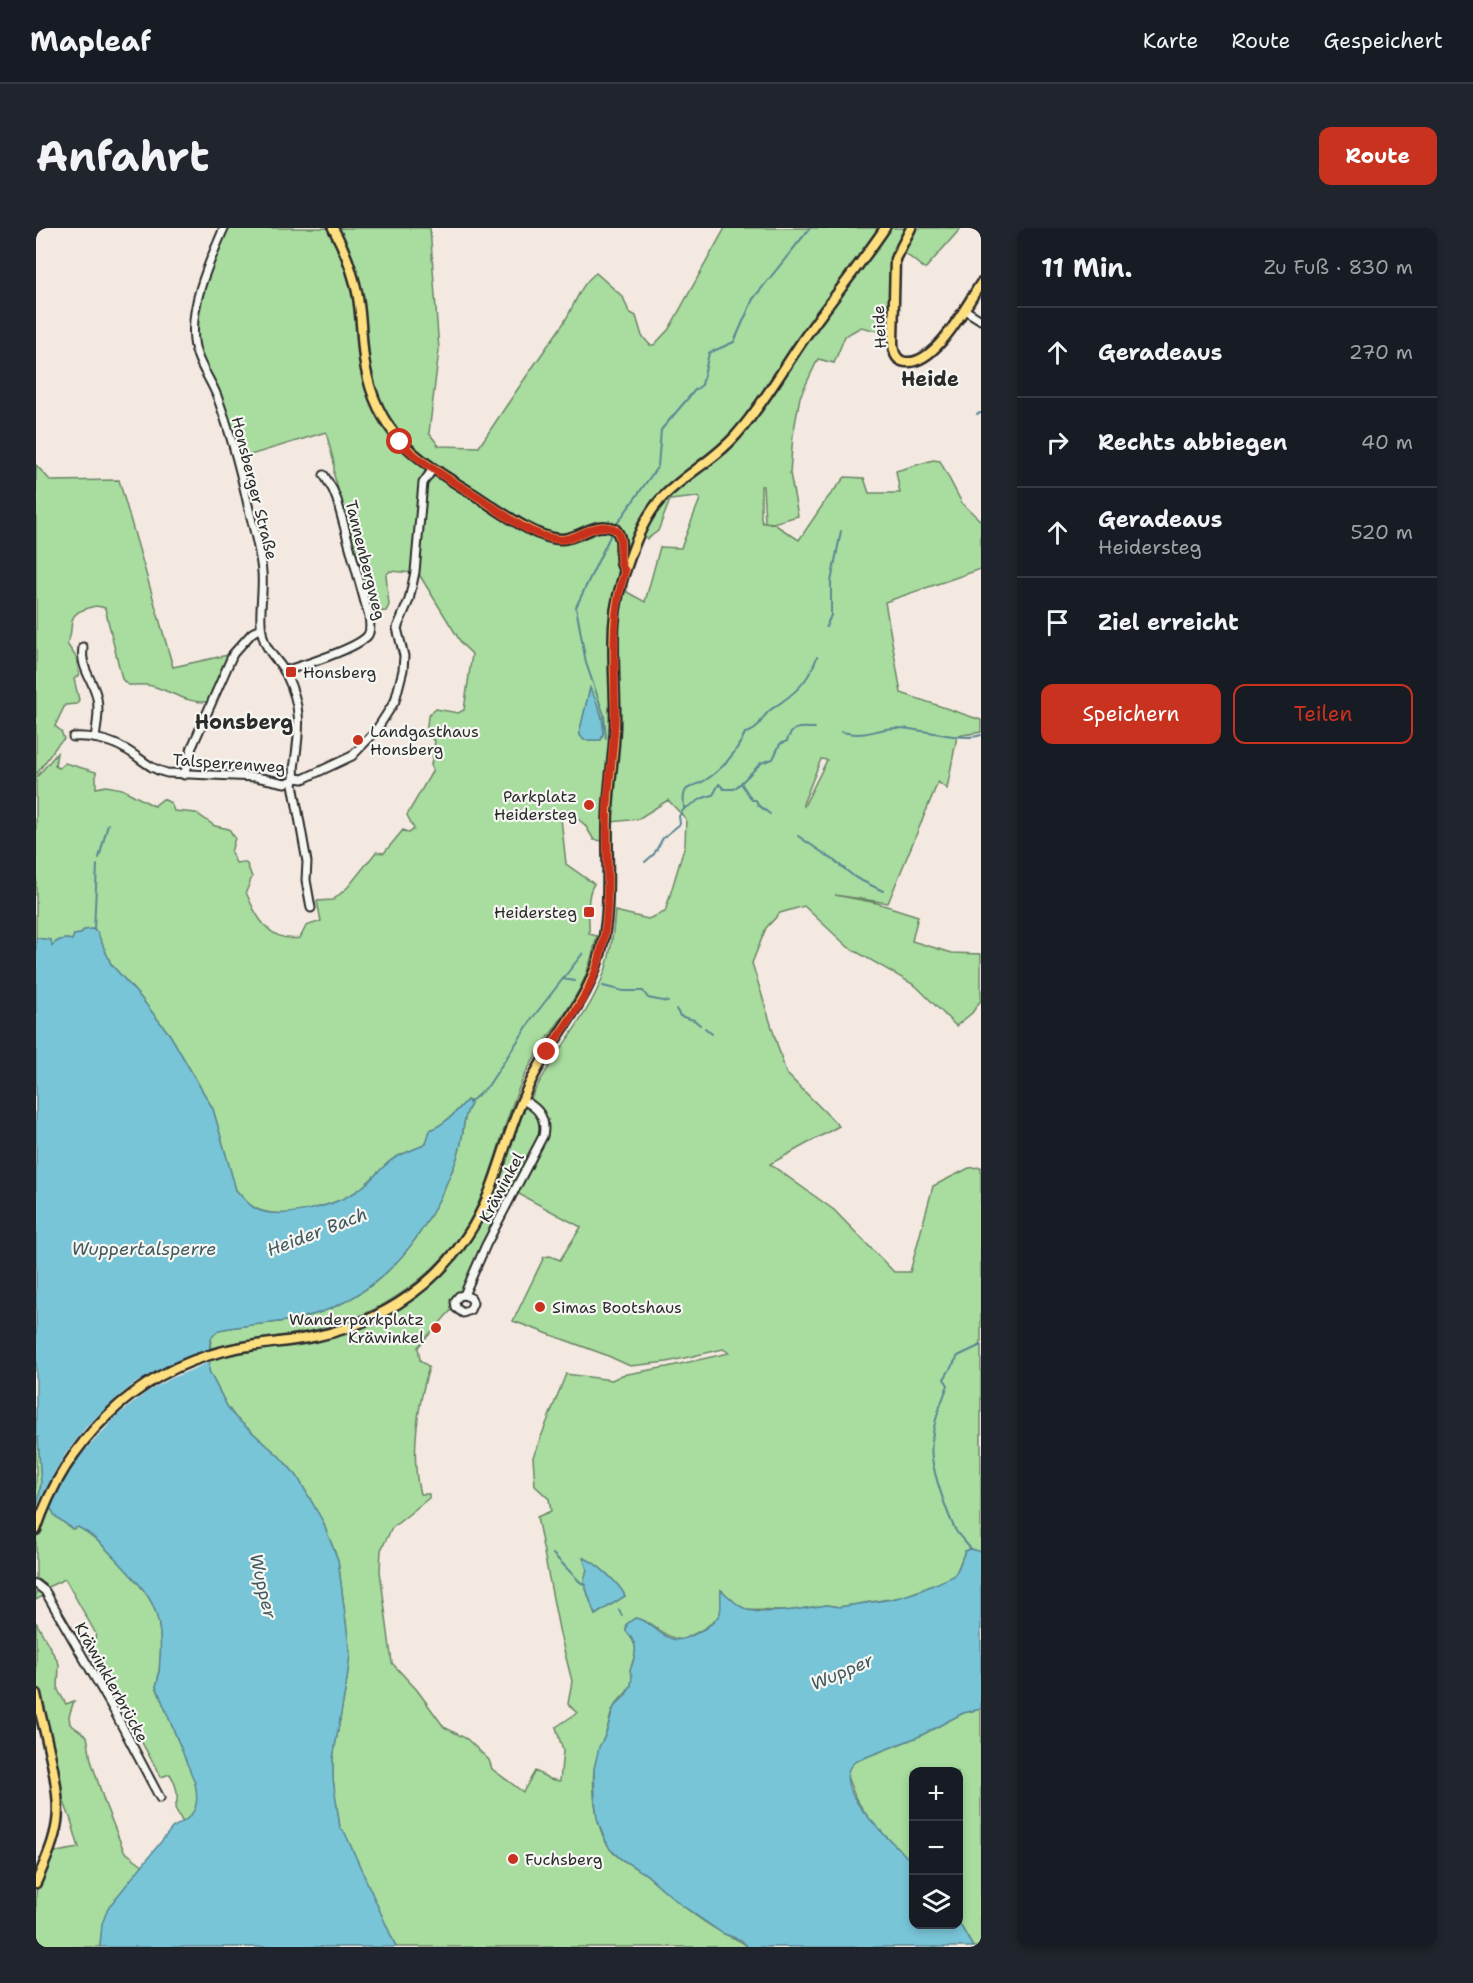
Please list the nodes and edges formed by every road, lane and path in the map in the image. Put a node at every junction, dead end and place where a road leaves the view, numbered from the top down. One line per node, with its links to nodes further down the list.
1 (224, 228): 11 (street, Honsberger Straße)
2 (333, 228): 8 (main road)
3 (885, 228): 10 (main road)
4 (911, 228): 6 (main road, Heide)
5 (981, 283): 6 (main road, Heide)
6 (965, 310): 7 (street)
7 (981, 320)
8 (433, 469): 10 (main road); 17 (street)
9 (324, 475): 13 (street, Tannenbergweg)
10 (625, 571): 19 (main road)
11 (261, 628): 13 (street, Honsberger Straße); 16 (street)
12 (83, 647): 15 (street)
13 (284, 671): 17 (street, Honsberger Straße)
14 (73, 737): 15 (street, Talsperrenweg)
15 (95, 738): 16 (street, Talsperrenweg)
16 (184, 775): 17 (street, Talsperrenweg)
17 (296, 778): 18 (street, Honsberger Straße)
18 (311, 908)
19 (522, 1100): 20 (street, Kräwinkel); 21 (main road)
20 (464, 1295)
21 (36, 1530)
22 (36, 1584): 24 (street, Kräwinklerbrücke)
23 (36, 1694): 25 (main road)
24 (160, 1798)
25 (36, 1883)

